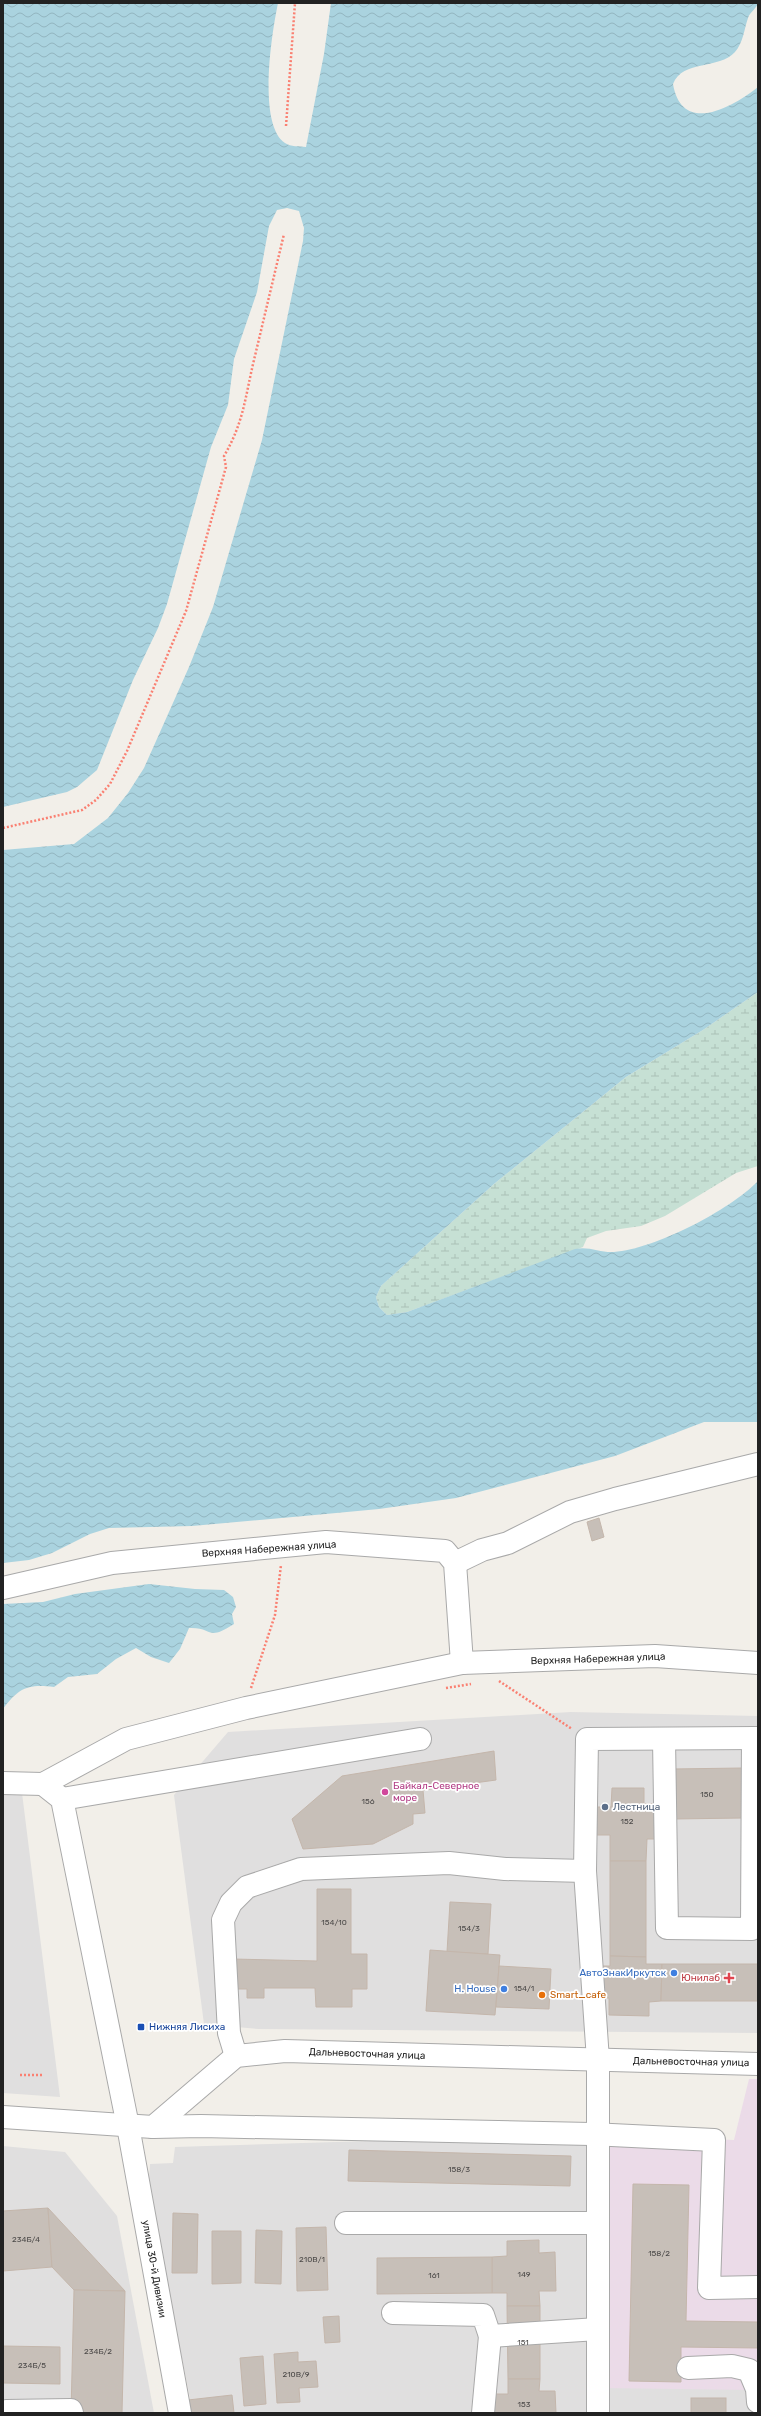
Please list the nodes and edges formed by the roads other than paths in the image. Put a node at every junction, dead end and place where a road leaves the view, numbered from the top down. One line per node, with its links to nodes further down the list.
1 (758, 1464): 2 (street)
2 (455, 1563): 3 (street, Верхняя Набережная улица); 5 (street)
3 (3, 1588)
4 (758, 1663): 5 (street, Верхняя Набережная улица)
5 (462, 1664): 10 (street, Верхняя Набережная улица)
6 (756, 1738): 8 (street); 8 (street)
7 (420, 1739): 11 (street)
8 (664, 1739): 12 (street)
9 (3, 1783): 10 (street)
10 (43, 1784): 11 (street)
11 (62, 1799): 17 (street, улица 30-й Дивизии)
12 (585, 1871): 13 (street); 14 (street)
13 (236, 2056): 14 (street, Дальневосточная улица); 18 (street)
14 (598, 2060): 15 (street, Дальневосточная улица); 19 (street)
15 (758, 2064)
16 (3, 2117): 17 (street)
17 (128, 2126): 18 (street); 30 (street, улица 30-й Дивизии)
18 (153, 2127): 19 (street)
19 (597, 2134): 21 (street); 22 (street)
20 (346, 2223): 21 (street)
21 (598, 2223): 24 (street)
22 (758, 2287)
23 (393, 2313): 25 (street)
24 (598, 2329): 25 (street); 32 (street)
25 (490, 2336): 31 (street)
26 (688, 2368): 27 (street)
27 (758, 2402)
28 (5, 2411): 29 (street)
29 (72, 2413)
30 (180, 2413)
31 (483, 2413)
32 (598, 2413)

